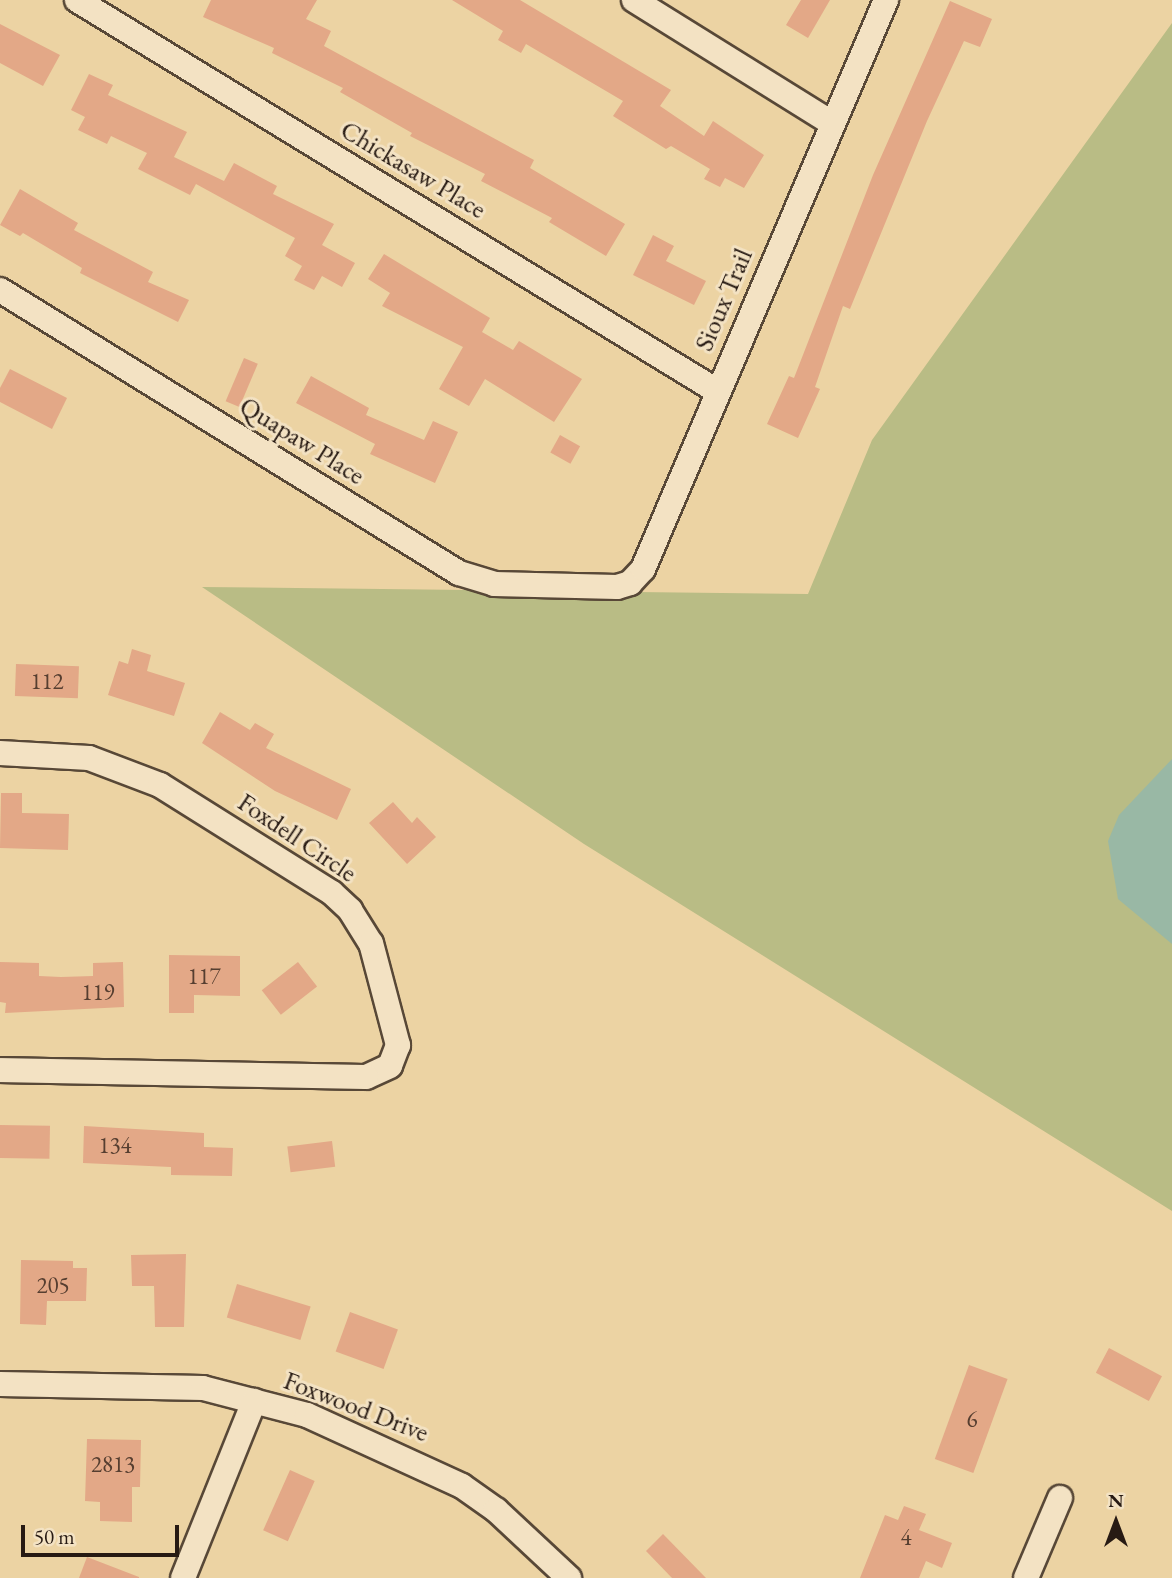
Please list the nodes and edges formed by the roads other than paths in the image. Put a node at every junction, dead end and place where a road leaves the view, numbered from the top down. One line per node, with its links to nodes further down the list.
1 (77, 0): 6 (street, Chickasaw Place)
2 (634, 0): 4 (street)
3 (886, 0): 4 (street, Sioux Trail)
4 (833, 124): 6 (street, Sioux Trail)
5 (0, 290): 7 (street, Quapaw Place)
6 (717, 391): 7 (street, Sioux Trail)
7 (590, 586)
8 (0, 753): 9 (street, Foxdell Circle)
9 (0, 1070)
10 (0, 1384): 11 (street, Foxwood Drive)
11 (254, 1401): 13 (street); 14 (street, Foxwood Drive)
12 (1060, 1498): 15 (street)
13 (183, 1578)
14 (569, 1578)
15 (1026, 1578)

